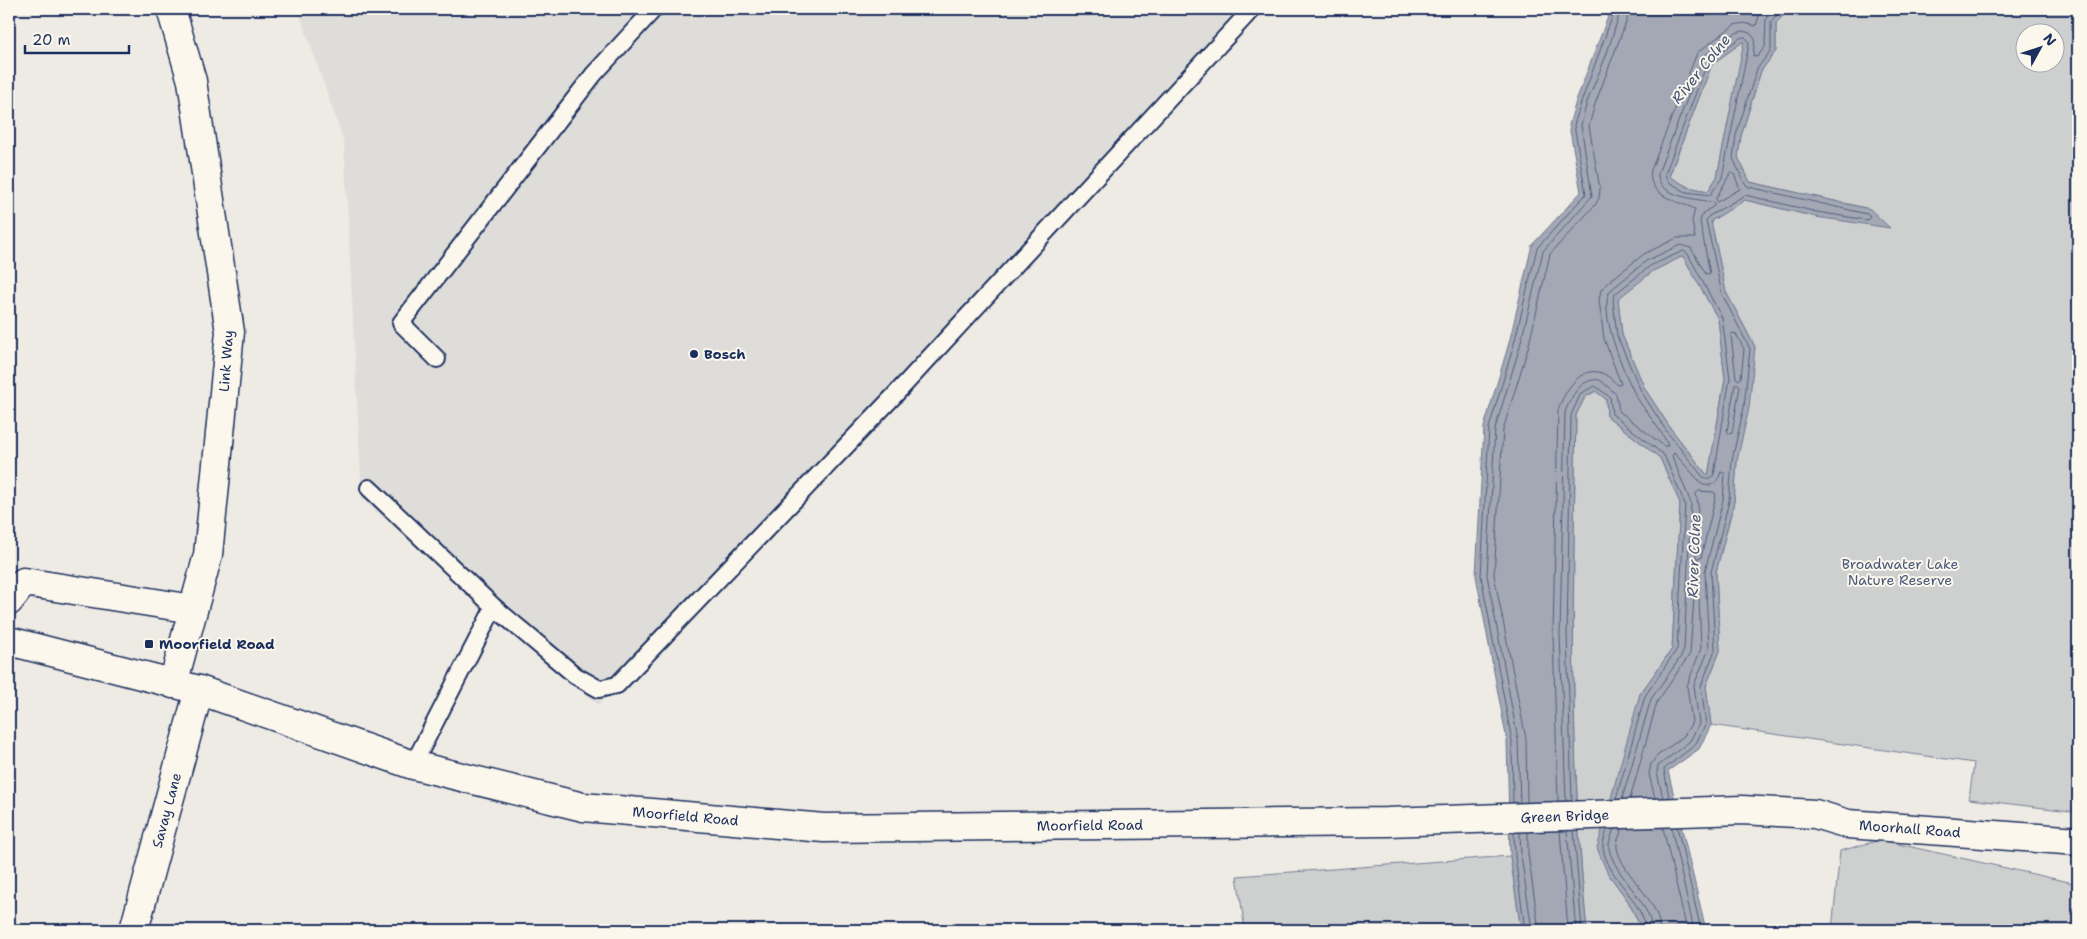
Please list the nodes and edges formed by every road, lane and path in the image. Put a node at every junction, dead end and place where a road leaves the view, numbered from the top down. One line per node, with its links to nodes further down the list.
1 (171, 9): 8 (street, Link Way)
2 (654, 9): 4 (lane)
3 (1252, 9): 7 (lane)
4 (437, 359)
5 (370, 488): 7 (lane)
6 (9, 601): 8 (street)
7 (494, 607): 12 (lane)
8 (194, 609): 10 (street, Link Way)
9 (9, 641): 10 (street, Moorfield Road)
10 (173, 684): 11 (street, Moorfield Road)
11 (200, 690): 12 (street, Moorfield Road); 16 (street, Savay Lane)
12 (413, 765): 14 (street, Moorfield Road)
13 (1742, 810): 14 (street, Green Bridge); 15 (street, Moorhall Road)
14 (1387, 822)
15 (2078, 841)
16 (134, 930)

